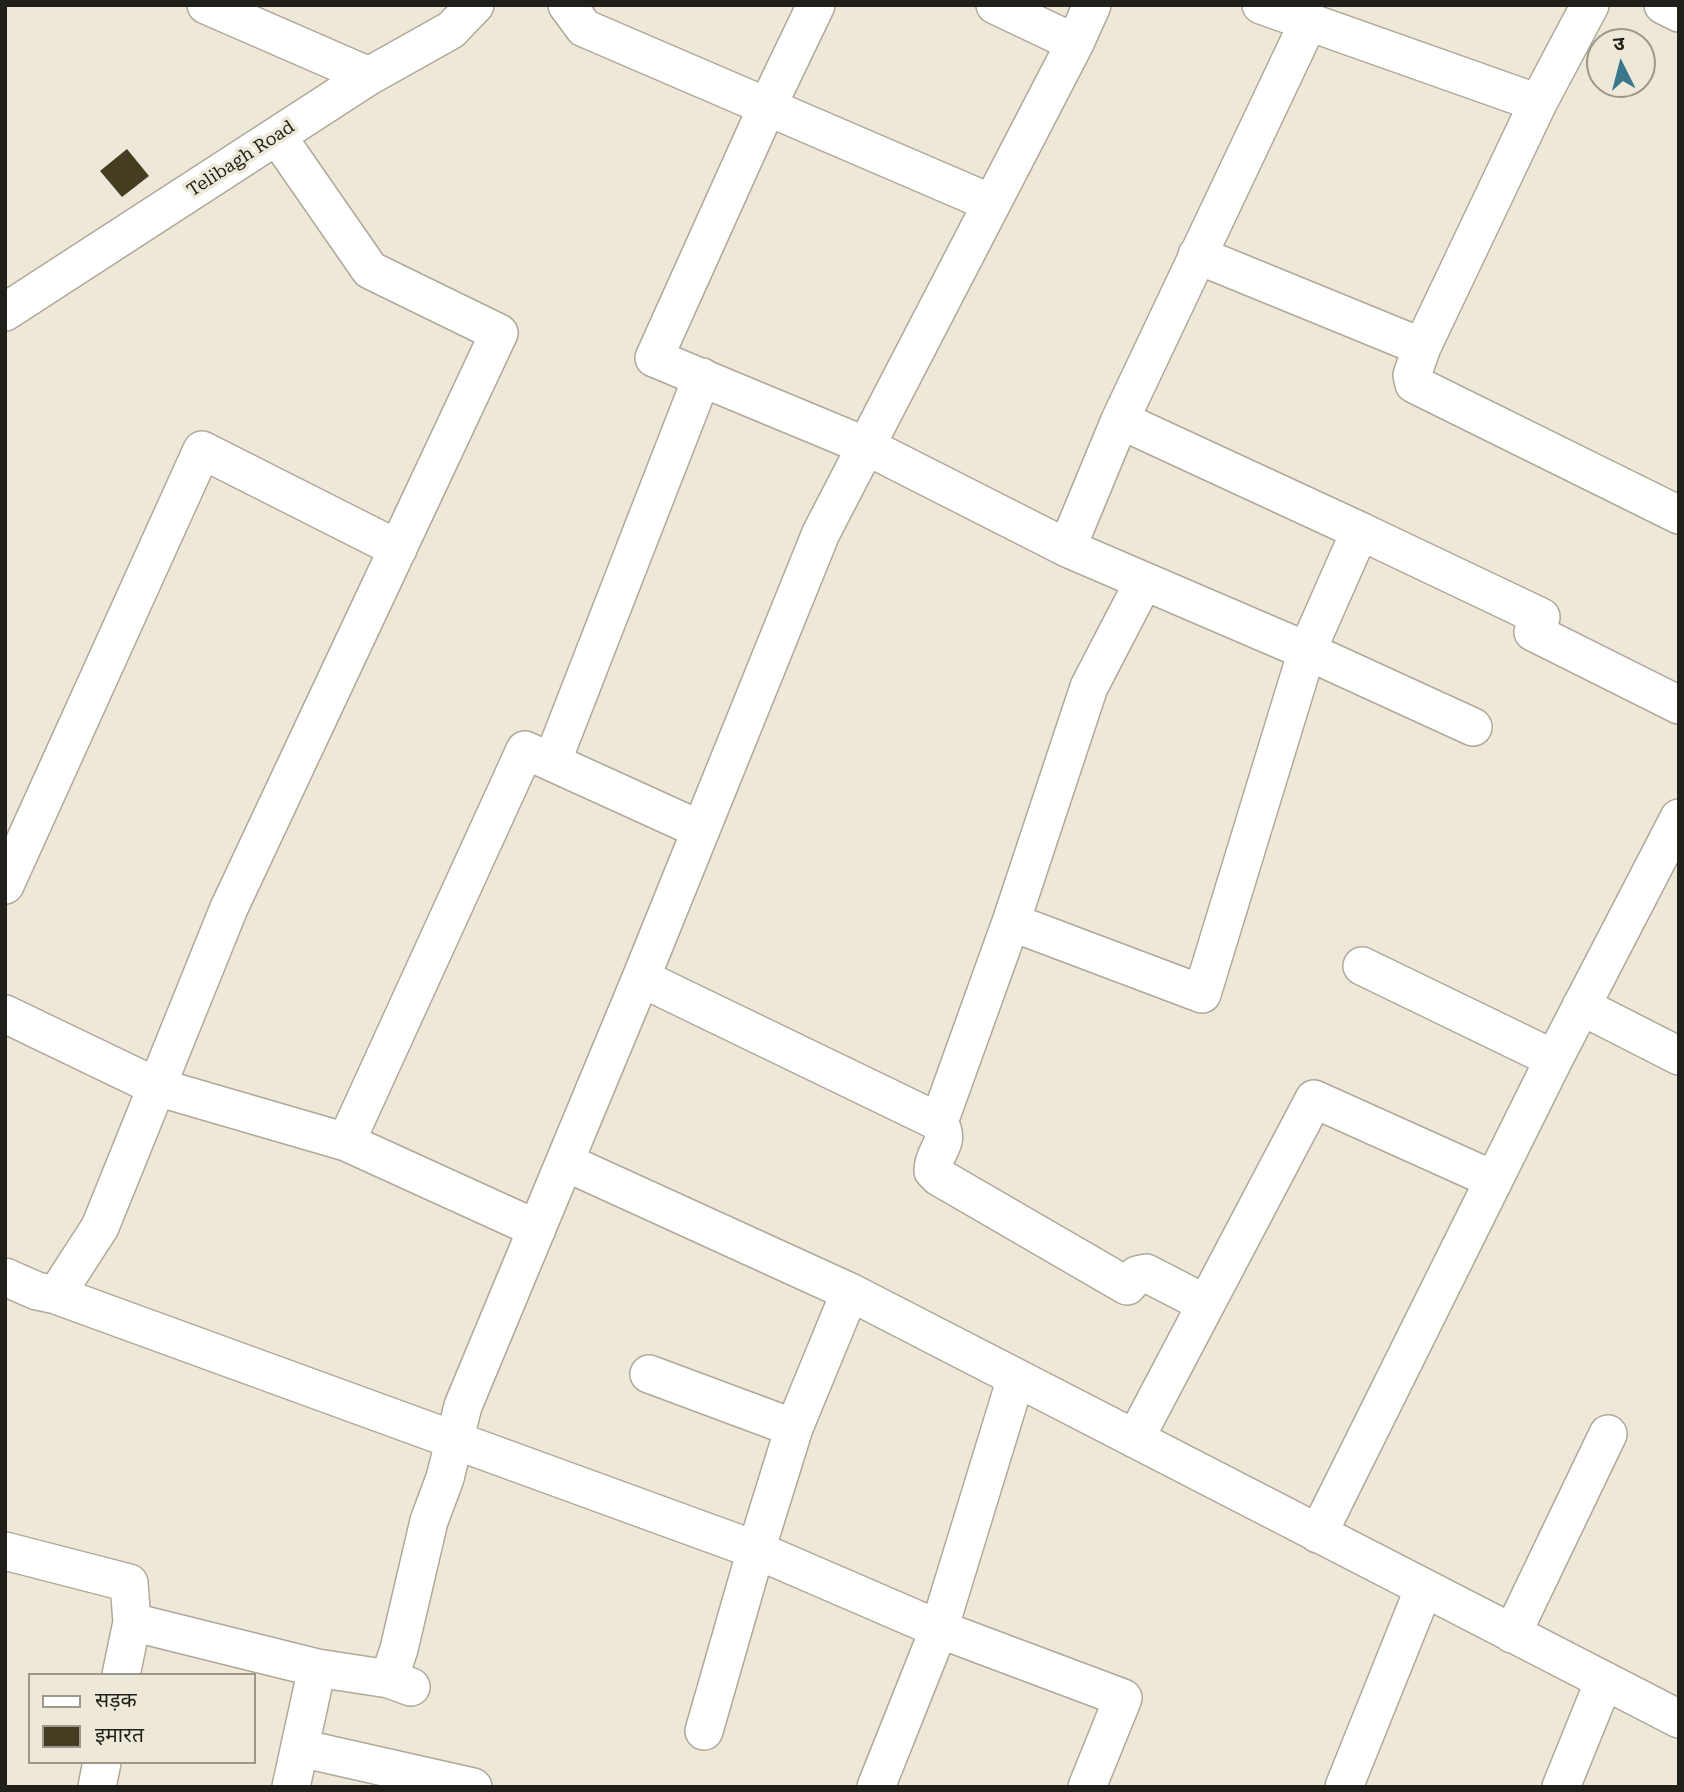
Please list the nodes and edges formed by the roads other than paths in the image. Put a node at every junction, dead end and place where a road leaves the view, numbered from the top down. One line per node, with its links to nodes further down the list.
1 (206, 5): 13 (street)
2 (475, 5): 13 (street, Telibagh Road)
3 (567, 5): 15 (street)
4 (816, 5): 15 (street)
5 (995, 5): 12 (street)
6 (1092, 5): 12 (street)
7 (1261, 5): 11 (street)
8 (1590, 5): 14 (street)
9 (1663, 5): 10 (street)
10 (1679, 12)
11 (1308, 23): 14 (street); 18 (street)
12 (1075, 43): 17 (street)
13 (369, 76): 16 (street, Telibagh Road)
14 (1538, 103): 20 (street)
15 (767, 107): 17 (street); 21 (street)
16 (277, 136): 19 (street, Telibagh Road); 27 (street)
17 (991, 203): 23 (street)
18 (1197, 255): 20 (street); 22 (street)
19 (5, 312)
20 (1422, 347): 24 (street)
21 (702, 377): 23 (street); 32 (street)
22 (1120, 420): 25 (street); 26 (street)
23 (866, 446): 26 (street); 33 (street)
24 (1679, 515)
25 (1360, 531): 29 (street); 30 (street)
26 (1067, 548): 28 (street)
27 (398, 550): 35 (street); 43 (street)
28 (1144, 581): 29 (street); 36 (street)
29 (1307, 651): 31 (street); 36 (street)
30 (1679, 705)
31 (1473, 727)
32 (552, 762): 33 (street); 45 (street)
33 (701, 830): 38 (street)
34 (1673, 841): 39 (street)
35 (5, 885)
36 (1011, 922): 44 (street)
37 (1362, 966): 42 (street)
38 (641, 978): 44 (street); 46 (street)
39 (1581, 1006): 41 (street); 42 (street)
40 (5, 1014): 43 (street)
41 (1679, 1056)
42 (1554, 1059): 47 (street)
43 (157, 1087): 45 (street); 51 (street)
44 (939, 1122): 52 (street)
45 (346, 1142): 48 (street)
46 (565, 1162): 48 (street); 50 (street)
47 (1494, 1180): 52 (street); 59 (street)
48 (537, 1229): 58 (street)
49 (5, 1277): 51 (street)
50 (850, 1292): 54 (street); 55 (street)
51 (56, 1294): 58 (street)
52 (1206, 1304): 57 (street)
53 (649, 1374): 55 (street)
54 (1016, 1378): 57 (street); 64 (street)
55 (794, 1428): 60 (street)
56 (1608, 1434): 65 (street)
57 (1135, 1439): 59 (street)
58 (454, 1442): 60 (street); 66 (street)
59 (1318, 1534): 62 (street)
60 (755, 1550): 64 (street); 70 (street)
61 (5, 1551): 63 (street)
62 (1424, 1588): 65 (street); 78 (street)
63 (132, 1622): 66 (street); 67 (street)
64 (939, 1629): 76 (street); 77 (street)
65 (1512, 1634): 68 (street)
66 (317, 1668): 71 (street)
67 (121, 1673)
68 (1604, 1681): 69 (street); 79 (street)
69 (1679, 1719)
70 (704, 1731)
71 (300, 1748): 74 (street); 75 (street)
72 (102, 1764): 73 (street)
73 (97, 1787)
74 (291, 1787)
75 (473, 1787)
76 (876, 1787)
77 (1087, 1787)
78 (1343, 1787)
79 (1561, 1787)

